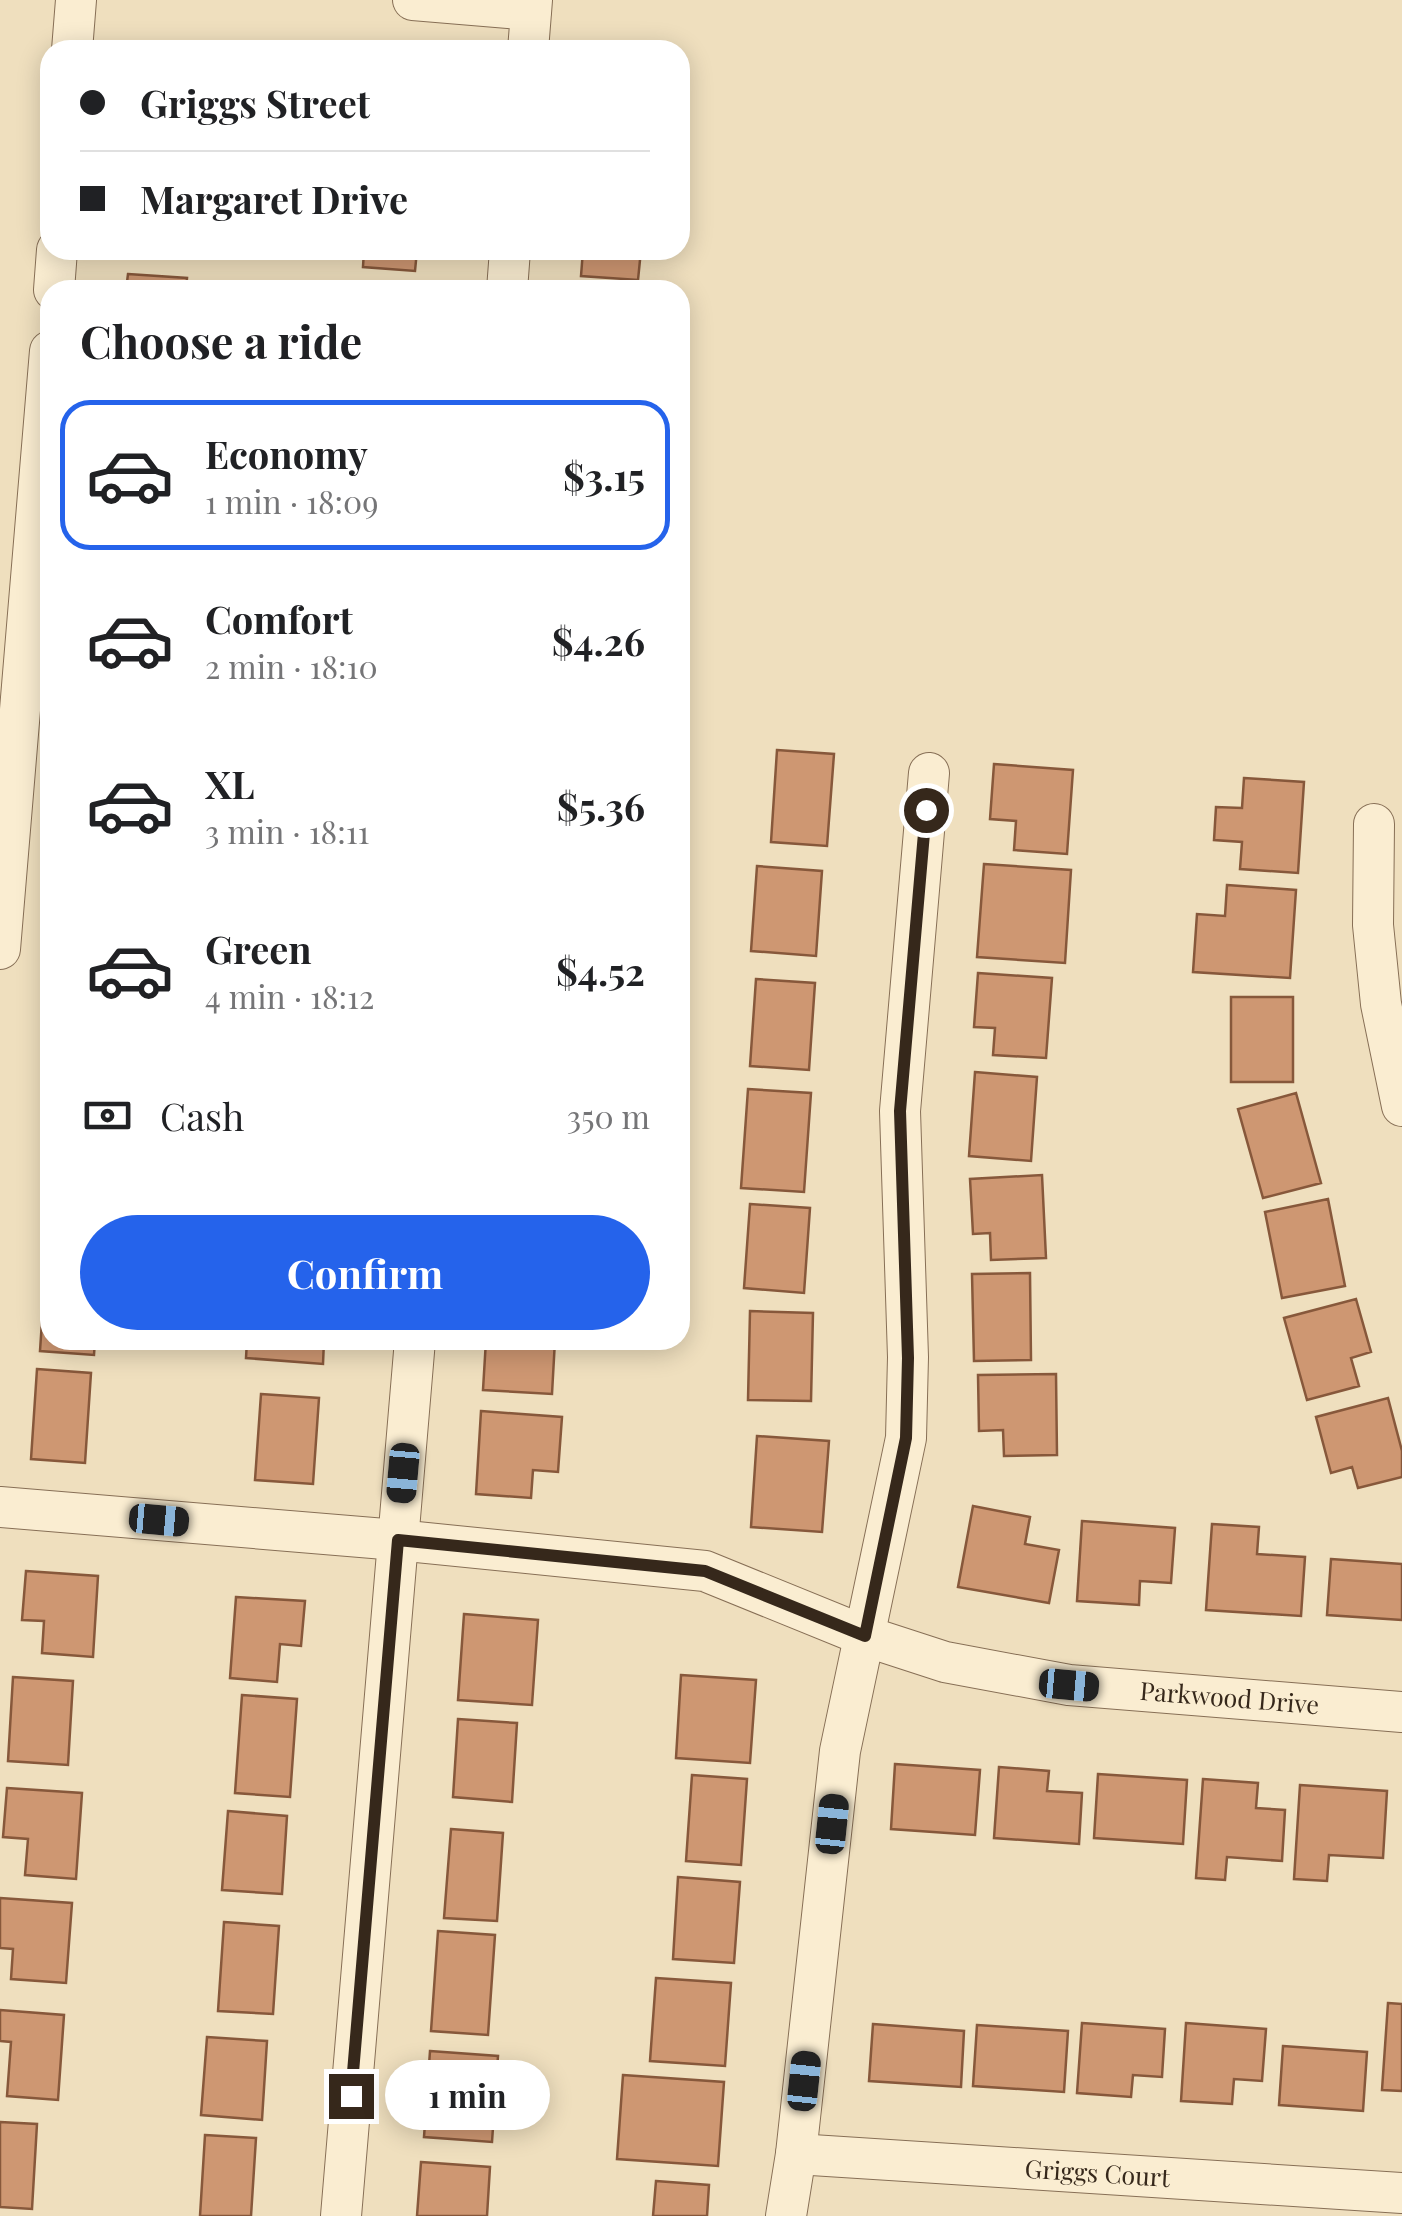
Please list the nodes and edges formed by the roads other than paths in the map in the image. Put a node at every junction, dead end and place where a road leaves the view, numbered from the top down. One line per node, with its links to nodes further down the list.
1 (76, 0): 4 (street)
2 (414, 0): 3 (street)
3 (532, 5): 5 (street)
4 (73, 40)
5 (529, 40)
6 (40, 471): 9 (street)
7 (929, 773): 14 (street)
8 (1374, 824): 10 (street)
9 (0, 949)
10 (1402, 1101)
11 (414, 1350): 13 (street)
12 (0, 1508): 13 (street, Parkwood Drive)
13 (398, 1540): 14 (street, Parkwood Drive); 18 (street)
14 (865, 1636): 15 (street, Parkwood Drive); 16 (street)
15 (1402, 1712)
16 (796, 2154): 17 (street, Griggs Court); 19 (street)
17 (1402, 2193)
18 (341, 2216)
19 (786, 2216)

